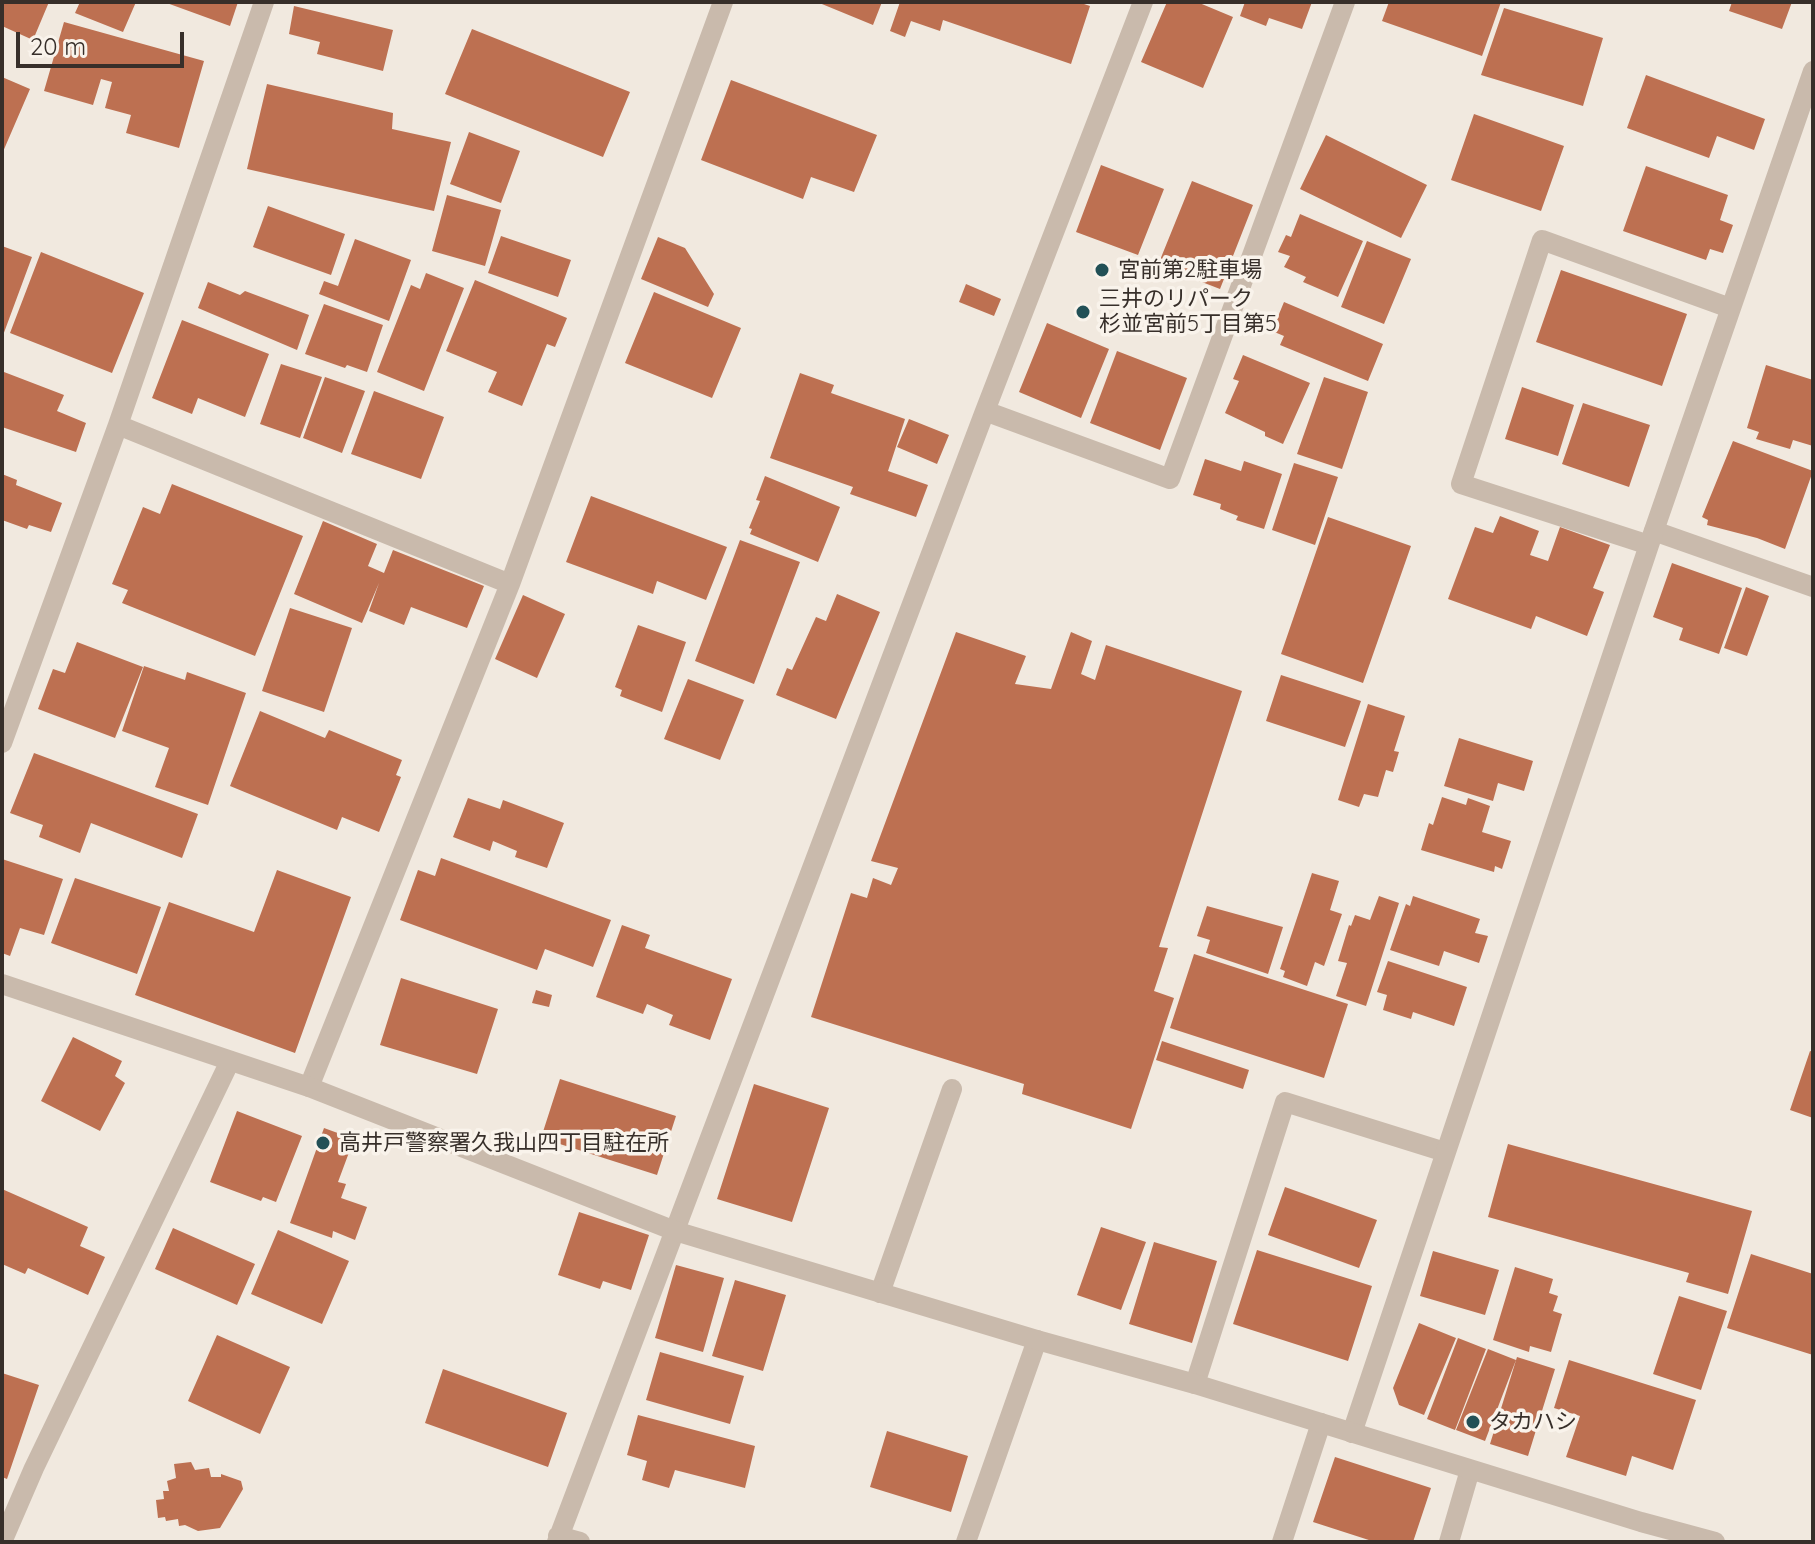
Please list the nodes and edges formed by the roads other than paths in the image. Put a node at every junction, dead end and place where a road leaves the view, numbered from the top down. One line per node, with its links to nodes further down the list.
1 (264, 2): 8 (street)
2 (723, 2): 10 (street)
3 (1143, 2): 7 (street)
4 (1345, 2): 7 (street)
5 (1813, 71): 6 (street)
6 (1730, 308): 9 (street); 9 (street)
7 (985, 411): 18 (street)
8 (118, 425): 10 (street); 12 (street)
9 (1651, 538): 11 (street); 17 (street)
10 (510, 584): 15 (street)
11 (1813, 587)
12 (2, 743)
13 (2, 984): 14 (street)
14 (230, 1061): 15 (street); 26 (street)
15 (309, 1087): 18 (street)
16 (952, 1089): 19 (street)
17 (1445, 1152): 21 (street); 23 (street)
18 (675, 1231): 19 (street); 25 (street)
19 (880, 1293): 20 (street)
20 (1037, 1340): 21 (street); 28 (street)
21 (1195, 1384): 22 (street)
22 (1321, 1423): 23 (street); 29 (street)
23 (1352, 1433): 24 (street)
24 (1470, 1470): 30 (street); 31 (street)
25 (558, 1539): 27 (street)
26 (2, 1542)
27 (580, 1542)
28 (966, 1542)
29 (1282, 1542)
30 (1449, 1542)
31 (1715, 1542)

